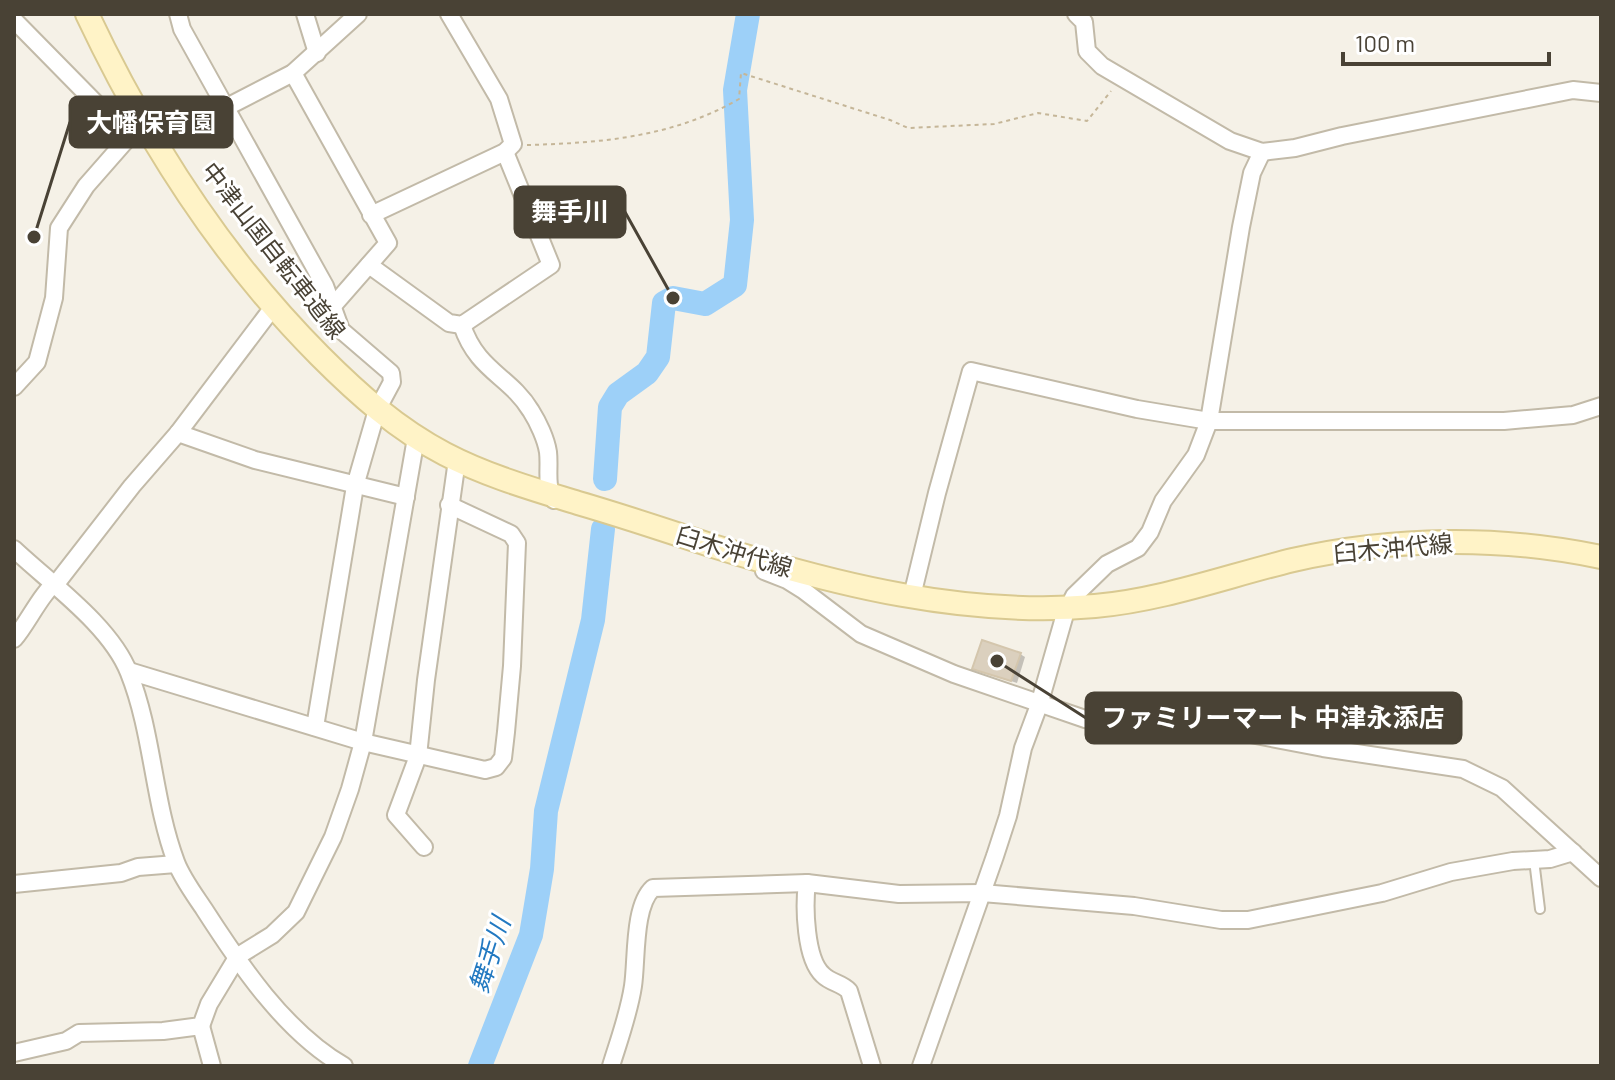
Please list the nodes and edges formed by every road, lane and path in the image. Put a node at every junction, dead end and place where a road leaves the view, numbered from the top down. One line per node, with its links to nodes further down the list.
1 (87, 14): 13 (main road, 臼木沖代線)
2 (178, 14): 12 (street)
3 (305, 14): 8 (street)
4 (358, 14): 8 (street)
5 (449, 14): 14 (street)
6 (1076, 14): 10 (street)
7 (14, 20): 13 (street)
8 (317, 53): 9 (street)
9 (293, 73): 12 (street); 16 (street)
10 (1121, 77): 14 (path); 15 (street)
11 (1601, 93): 15 (street)
12 (225, 108): 19 (street)
13 (138, 132): 18 (main road, 臼木沖代線); 21 (street)
14 (509, 148): 16 (street); 20 (street)
15 (1262, 152): 24 (street)
16 (371, 215): 17 (street)
17 (369, 265): 19 (street); 20 (street)
18 (274, 306): 23 (main road, 臼木沖代線); 25 (street)
19 (332, 307): 23 (street)
20 (462, 325): 29 (street)
21 (14, 387)
22 (1601, 406): 24 (street)
23 (377, 410): 26 (main road, 臼木沖代線); 28 (street)
24 (1209, 421): 35 (street); 36 (street)
25 (178, 433): 28 (street); 34 (street)
26 (416, 438): 27 (main road, 臼木沖代線); 30 (street)
27 (457, 460): 29 (main road, 臼木沖代線); 31 (street)
28 (355, 486): 30 (street); 40 (street)
29 (551, 495): 35 (main road, 臼木沖代線); 39 (street)
30 (406, 497): 41 (street)
31 (449, 505): 42 (street); 42 (street)
32 (14, 549): 34 (street)
33 (1601, 557): 36 (main road, 臼木沖代線)
34 (52, 585): 37 (street); 38 (street)
35 (912, 596): 36 (main road, 臼木沖代線)
36 (1069, 608): 39 (street)
37 (14, 639)
38 (129, 671): 40 (street); 46 (street)
39 (1039, 705): 44 (street); 50 (street)
40 (315, 727): 41 (street)
41 (363, 742): 42 (street); 52 (street)
42 (418, 756): 43 (street)
43 (424, 847)
44 (1573, 852): 45 (street); 47 (street)
45 (1534, 860): 50 (street); 51 (lane)
46 (176, 864): 49 (street); 52 (street)
47 (1601, 878)
48 (807, 883): 50 (street); 57 (street); 58 (street)
49 (14, 884)
50 (982, 893): 59 (street)
51 (1540, 909)
52 (238, 956): 53 (street); 56 (street)
53 (201, 1026): 54 (street); 55 (street)
54 (14, 1053)
55 (212, 1066)
56 (344, 1066)
57 (611, 1066)
58 (872, 1066)
59 (921, 1066)

